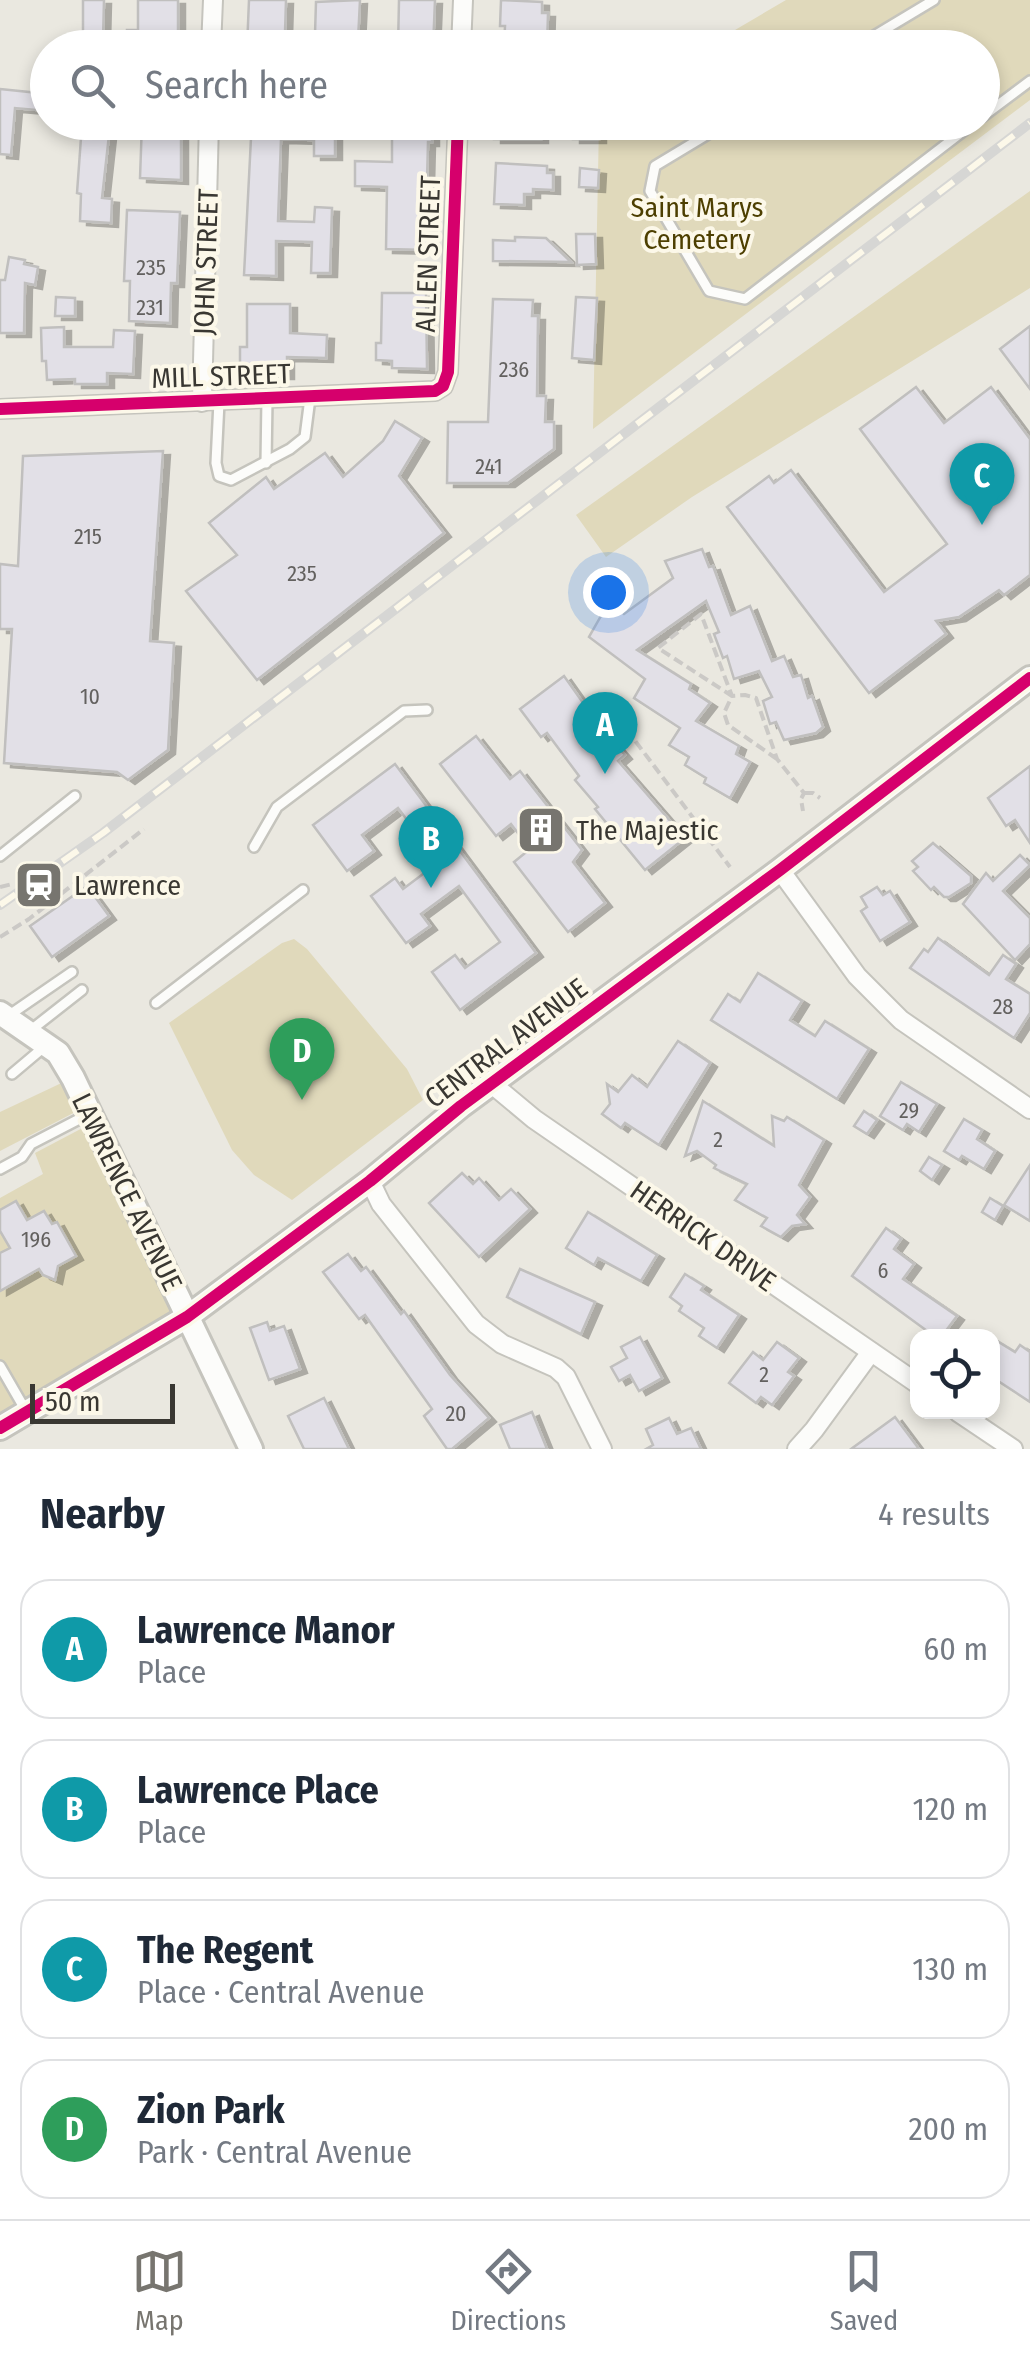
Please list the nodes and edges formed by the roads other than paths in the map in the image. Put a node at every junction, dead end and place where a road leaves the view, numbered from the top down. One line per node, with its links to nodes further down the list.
1 (213, 0): 4 (street)
2 (463, 0): 5 (street)
3 (934, 0): 6 (lane)
4 (212, 30)
5 (462, 30)
6 (884, 30)
7 (1030, 81): 8 (lane)
8 (1000, 104)
9 (210, 140): 16 (street, JOHN STREET)
10 (457, 140): 13 (street, ALLEN STREET)
11 (698, 140): 12 (lane)
12 (952, 140)
13 (443, 386): 14 (street, MILL STREET)
14 (310, 398): 15 (street, MILL STREET); 18 (lane)
15 (268, 399): 16 (street, MILL STREET); 18 (lane)
16 (210, 402): 17 (street, MILL STREET); 18 (lane)
17 (0, 409)
18 (266, 462)
19 (1030, 678): 24 (street, CENTRAL AVENUE)
20 (428, 710): 22 (lane)
21 (75, 796): 23 (lane)
22 (254, 847)
23 (0, 856)
24 (780, 870): 32 (street, CENTRAL AVENUE); 33 (street)
25 (303, 890): 28 (lane)
26 (72, 972): 29 (lane)
27 (82, 990): 30 (lane)
28 (156, 1003)
29 (3, 1015): 30 (street, LAWRENCE AVENUE)
30 (38, 1038): 31 (lane); 34 (street, LAWRENCE AVENUE)
31 (12, 1074)
32 (492, 1084): 36 (street, CENTRAL AVENUE); 38 (street, HERRICK DRIVE)
33 (1030, 1109)
34 (90, 1114): 35 (lane); 37 (street, LAWRENCE AVENUE)
35 (0, 1169)
36 (370, 1180): 37 (street, CENTRAL AVENUE); 45 (street)
37 (187, 1317): 41 (street, CENTRAL AVENUE); 44 (street, LAWRENCE AVENUE)
38 (871, 1352): 40 (street, HERRICK DRIVE); 46 (street)
39 (0, 1366): 41 (lane)
40 (910, 1379)
41 (28, 1413): 43 (street, CENTRAL AVENUE)
42 (968, 1419): 47 (street)
43 (0, 1428)
44 (250, 1449)
45 (602, 1449)
46 (797, 1449)
47 (1013, 1449)

